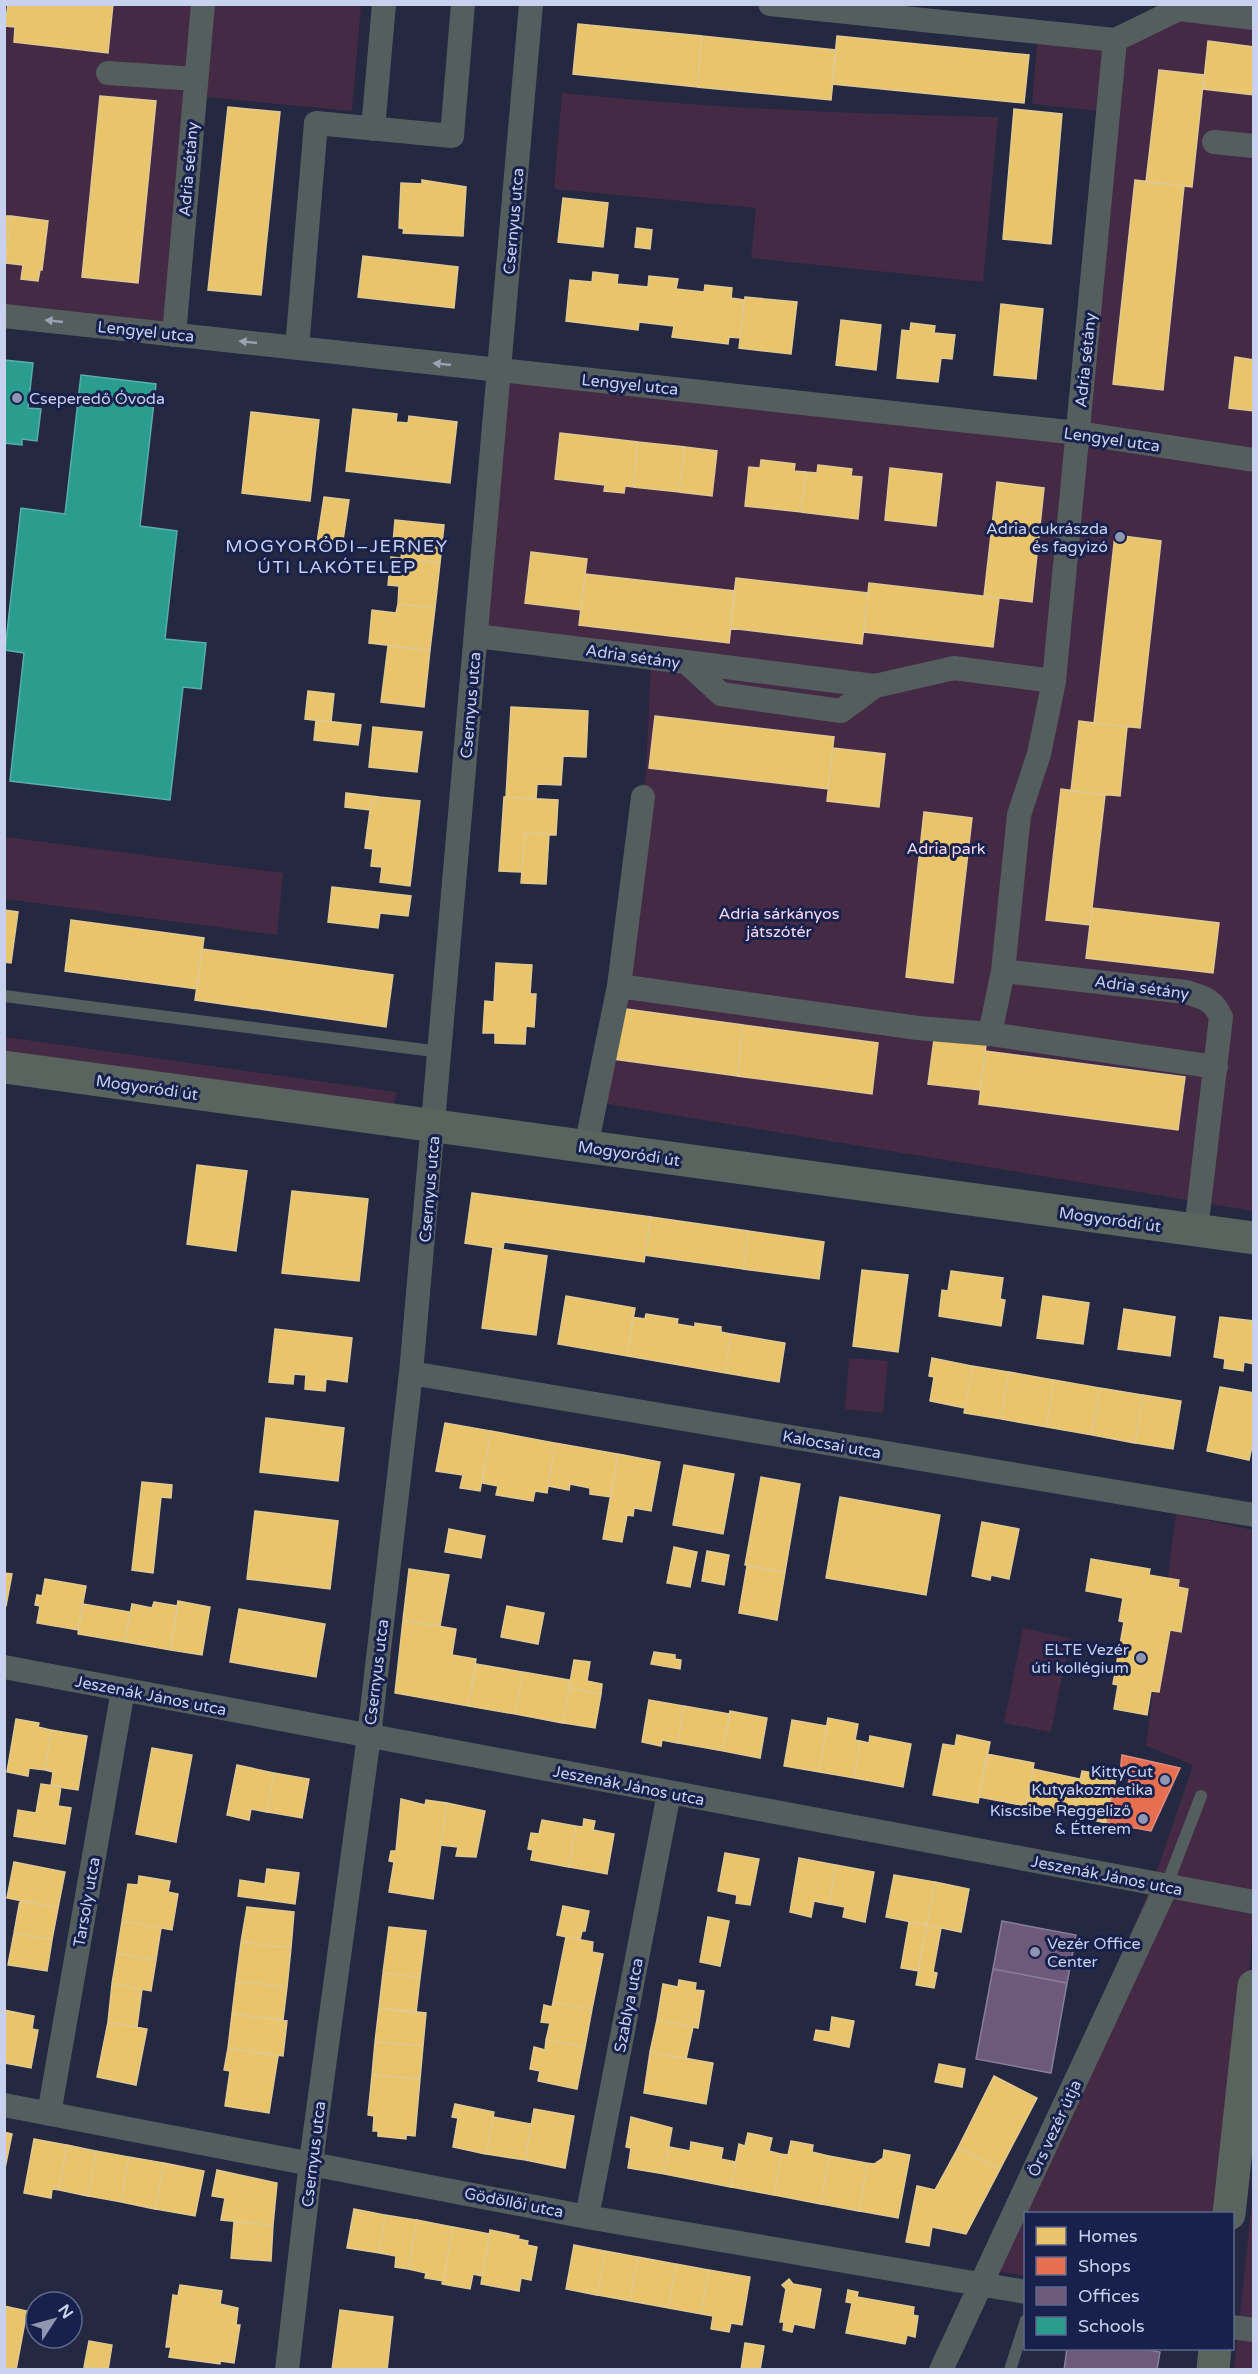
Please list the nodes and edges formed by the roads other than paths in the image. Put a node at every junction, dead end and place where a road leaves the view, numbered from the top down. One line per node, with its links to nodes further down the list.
1 (203, 4): 9 (street, Adria sétány)
2 (384, 4): 10 (street)
3 (463, 4): 10 (street)
4 (531, 4): 16 (street, Csernyus utca)
5 (770, 4): 7 (street)
6 (1254, 18): 7 (street)
7 (1115, 40): 17 (street, Adria sétány)
8 (108, 73): 9 (street)
9 (196, 79): 14 (street, Adria sétány)
10 (373, 129): 15 (street)
11 (1214, 142): 12 (street)
12 (1254, 146)
13 (4, 316): 14 (street, Lengyel utca, one-way to 13)
14 (174, 334): 15 (street, Lengyel utca, one-way to 14)
15 (297, 348): 16 (street, Lengyel utca, one-way to 15)
16 (500, 370): 17 (street, Lengyel utca); 19 (street, Csernyus utca)
17 (1078, 433): 18 (street, Lengyel utca); 20 (street, Adria sétány)
18 (1254, 460)
19 (476, 636): 20 (street, Adria sétány); 26 (street, Csernyus utca)
20 (1054, 681): 22 (street, Adria sétány)
21 (643, 797): 23 (street)
22 (1003, 971): 25 (street, Adria sétány); 28 (street, Adria sétány)
23 (619, 986): 25 (street); 30 (street)
24 (4, 996): 26 (lane)
25 (990, 1034): 28 (street)
26 (441, 1052): 29 (street, Csernyus utca)
27 (4, 1067): 29 (street, Mogyoródi út)
28 (1216, 1067): 31 (street, Adria sétány)
29 (435, 1126): 30 (street, Mogyoródi út); 33 (street, Csernyus utca)
30 (586, 1147): 31 (street, Mogyoródi út)
31 (1196, 1230): 32 (street, Mogyoródi út)
32 (1254, 1238)
33 (411, 1373): 34 (street, Kalocsai utca); 37 (street, Csernyus utca)
34 (1254, 1515)
35 (4, 1667): 36 (street, Jeszenák János utca)
36 (123, 1690): 37 (street, Jeszenák János utca); 44 (street, Tarsoly utca)
37 (369, 1736): 38 (street, Jeszenák János utca); 45 (street, Csernyus utca)
38 (669, 1793): 40 (street, Jeszenák János utca); 47 (street, Szablya utca)
39 (1201, 1796): 40 (lane)
40 (1166, 1887): 41 (street, Jeszenák János utca); 48 (street, Örs vezér útja)
41 (1254, 1902)
42 (1254, 1986): 46 (street)
43 (4, 2105): 44 (street, Gödöllői utca)
44 (49, 2114): 45 (street, Gödöllői utca)
45 (311, 2163): 47 (street, Gödöllői utca); 54 (street, Csernyus utca)
46 (1229, 2212)
47 (587, 2217): 48 (street, Gödöllői utca)
48 (982, 2284): 49 (street, Gödöllői utca); 55 (street, Örs vezér útja)
49 (1024, 2292)
50 (1024, 2326): 56 (lane)
51 (1234, 2327): 52 (street)
52 (1254, 2330)
53 (1215, 2350): 57 (street)
54 (287, 2370)
55 (941, 2370)
56 (1010, 2370)
57 (1213, 2370)

